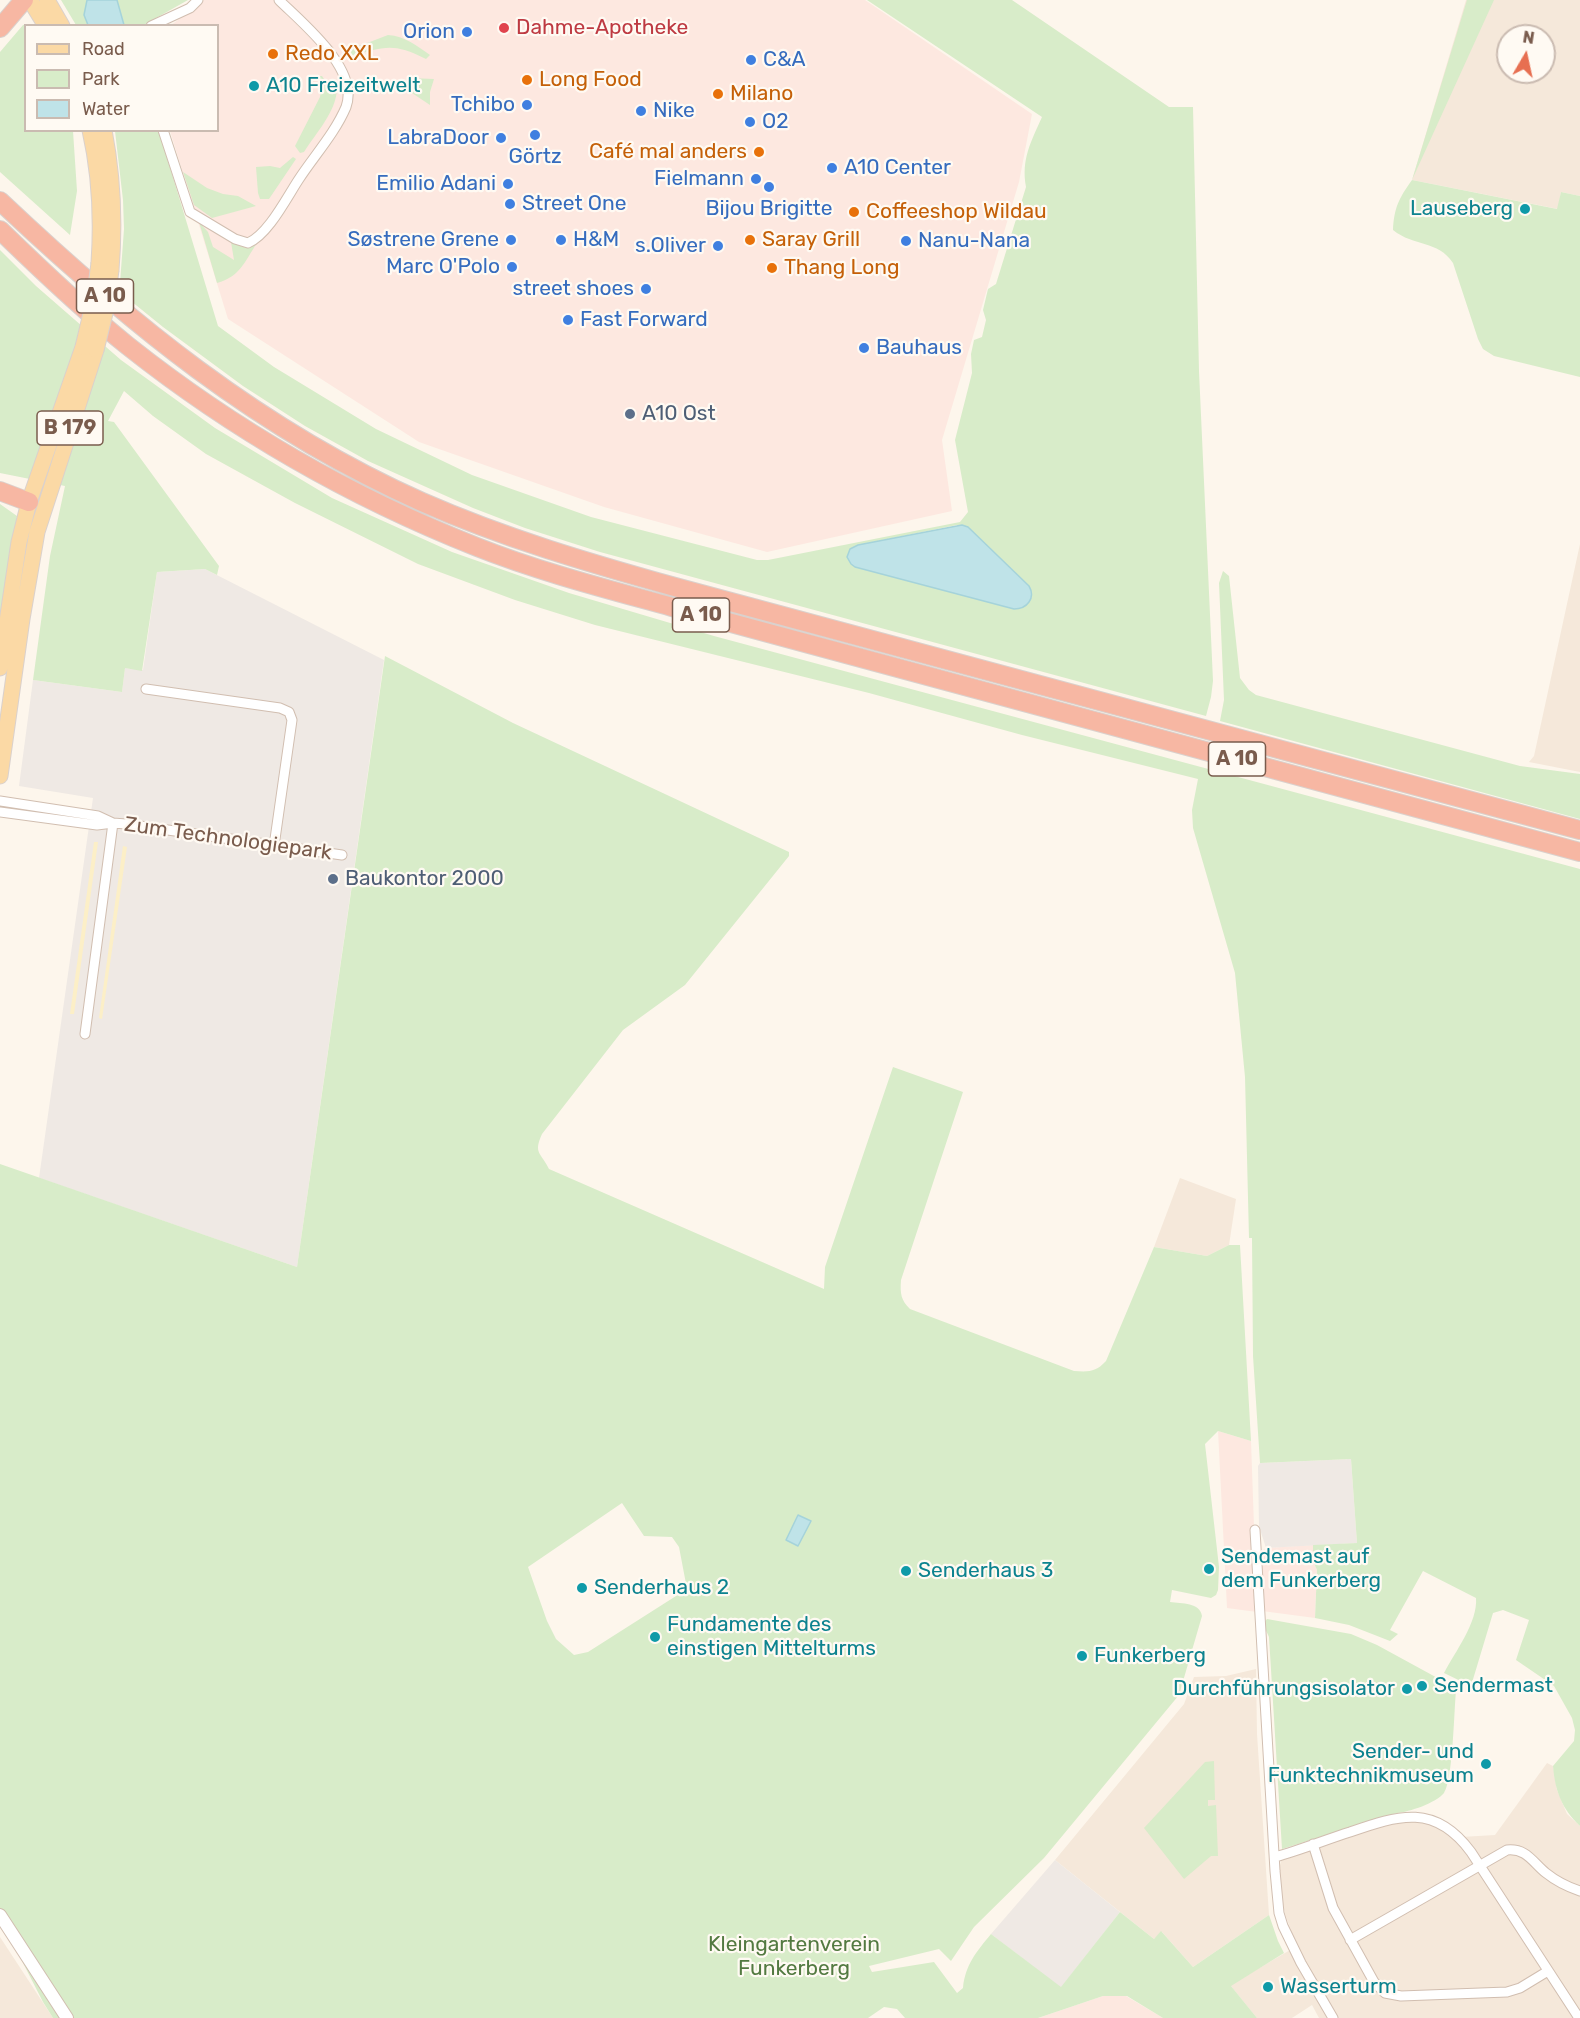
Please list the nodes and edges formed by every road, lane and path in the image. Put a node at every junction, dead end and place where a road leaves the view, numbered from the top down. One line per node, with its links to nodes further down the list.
1 (24, 0): 9 (highway)
2 (30, 0): 6 (main road)
3 (47, 0): 7 (main road)
4 (198, 0): 8 (street)
5 (279, 0): 12 (street)
6 (45, 24)
7 (61, 24)
8 (155, 24)
9 (0, 28)
10 (90, 132): 15 (main road, B 179)
11 (104, 132): 15 (main road, B 179)
12 (164, 132)
13 (0, 201): 24 (highway, A 10)
14 (0, 230): 26 (highway, A 10)
15 (105, 266): 17 (main road, B 179, bridge)
16 (0, 490): 17 (highway)
17 (37, 505): 18 (main road, B 179); 20 (main road, B 179)
18 (0, 668)
19 (146, 689): 25 (street)
20 (0, 776)
21 (0, 801): 23 (street, Zum Technologiepark)
22 (0, 812): 23 (street, Zum Technologiepark)
23 (113, 823): 25 (street, Zum Technologiepark); 28 (street)
24 (1580, 830)
25 (274, 846): 27 (street, Zum Technologiepark)
26 (1580, 852)
27 (342, 855)
28 (85, 1034)
29 (1255, 1530): 31 (street)
30 (1313, 1844): 31 (street); 32 (street); 35 (street)
31 (1275, 1857): 38 (street)
32 (1479, 1864): 33 (street); 35 (street); 36 (street)
33 (1580, 1891)
34 (0, 1915): 37 (street)
35 (1350, 1940): 36 (street)
36 (1548, 1971): 39 (street)
37 (67, 2018)
38 (1333, 2018)
39 (1579, 2018)

